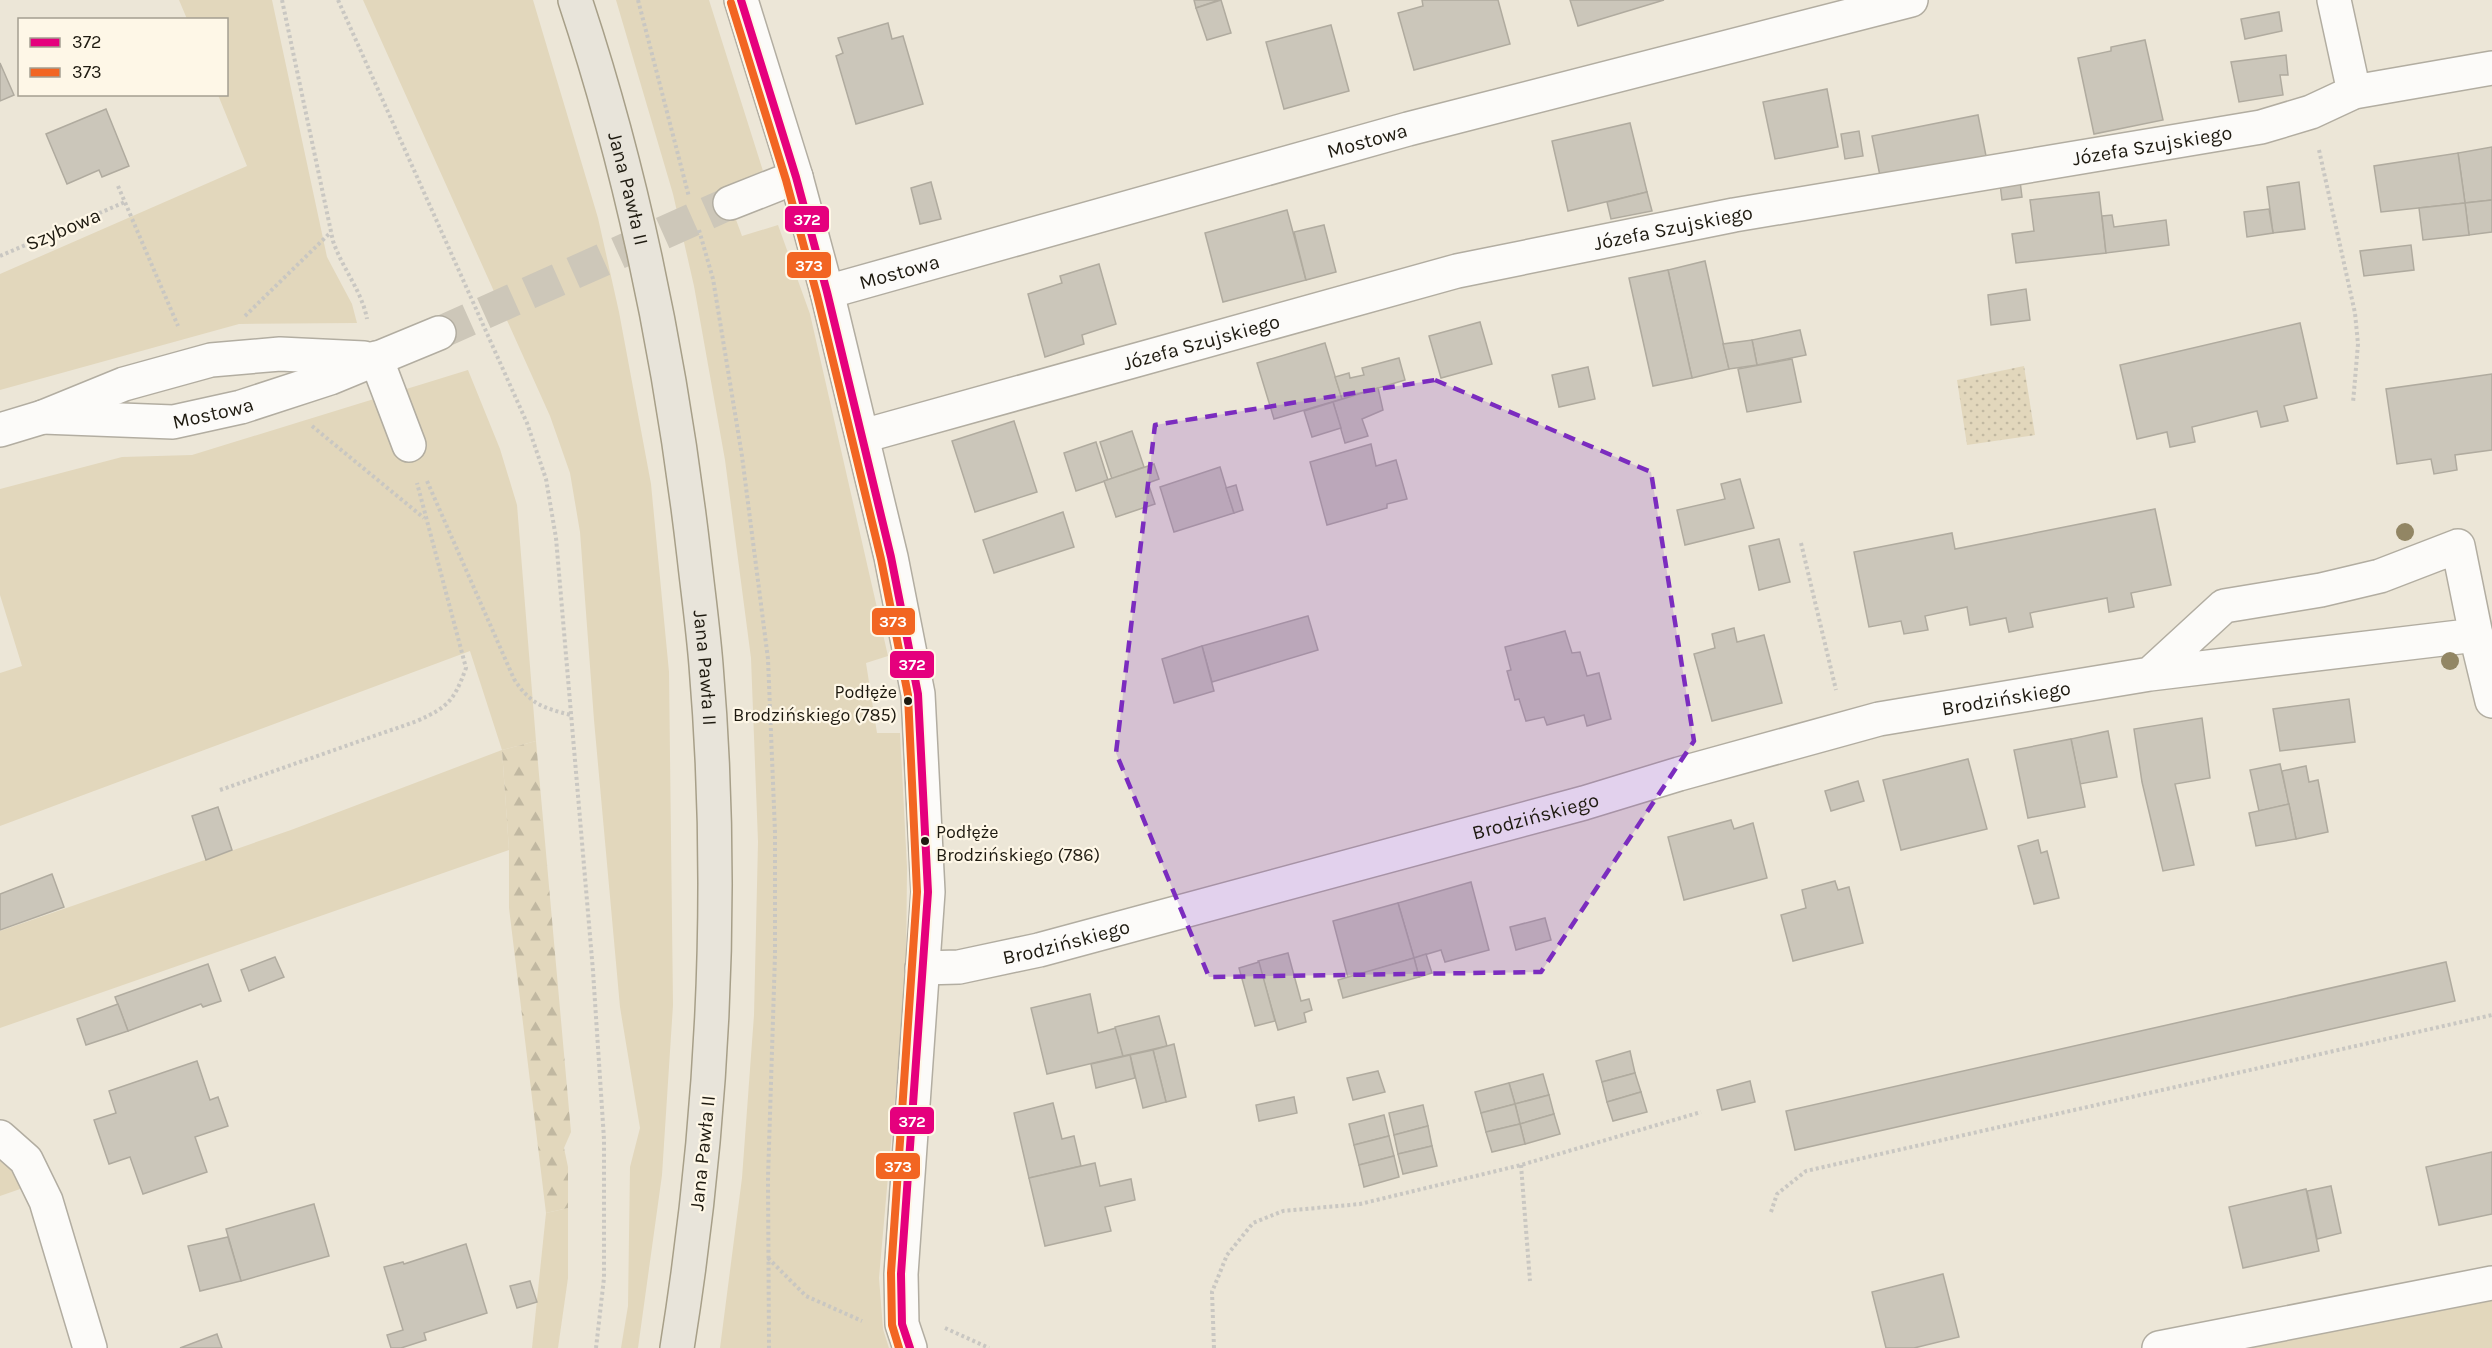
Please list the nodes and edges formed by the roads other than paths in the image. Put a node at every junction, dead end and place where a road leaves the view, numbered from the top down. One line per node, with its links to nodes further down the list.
1 (575, 0): 25 (main road, Jana Pawła II)
2 (741, 0): 7 (street)
3 (1911, 0): 9 (street, Mostowa)
4 (2334, 0): 6 (street)
5 (2492, 68): 6 (street, Józefa Szujskiego)
6 (2354, 92): 14 (street, Józefa Szujskiego)
7 (796, 177): 8 (street); 9 (street)
8 (730, 203)
9 (827, 292): 14 (street)
10 (439, 333): 11 (street, Mostowa)
11 (375, 358): 12 (street, Mostowa); 12 (street, Mostowa); 15 (street)
12 (43, 417): 13 (street, Mostowa)
13 (0, 430)
14 (863, 436): 20 (street)
15 (409, 445)
16 (2481, 601): 17 (street); 18 (street)
17 (2476, 635): 18 (street, Brodzińskiego); 19 (street)
18 (2150, 674): 20 (street, Brodzińskiego)
19 (2492, 701)
20 (922, 968): 23 (street)
21 (0, 1137): 24 (street)
22 (2492, 1283): 26 (street)
23 (906, 1336)
24 (90, 1348)
25 (677, 1348)
26 (2159, 1348)

